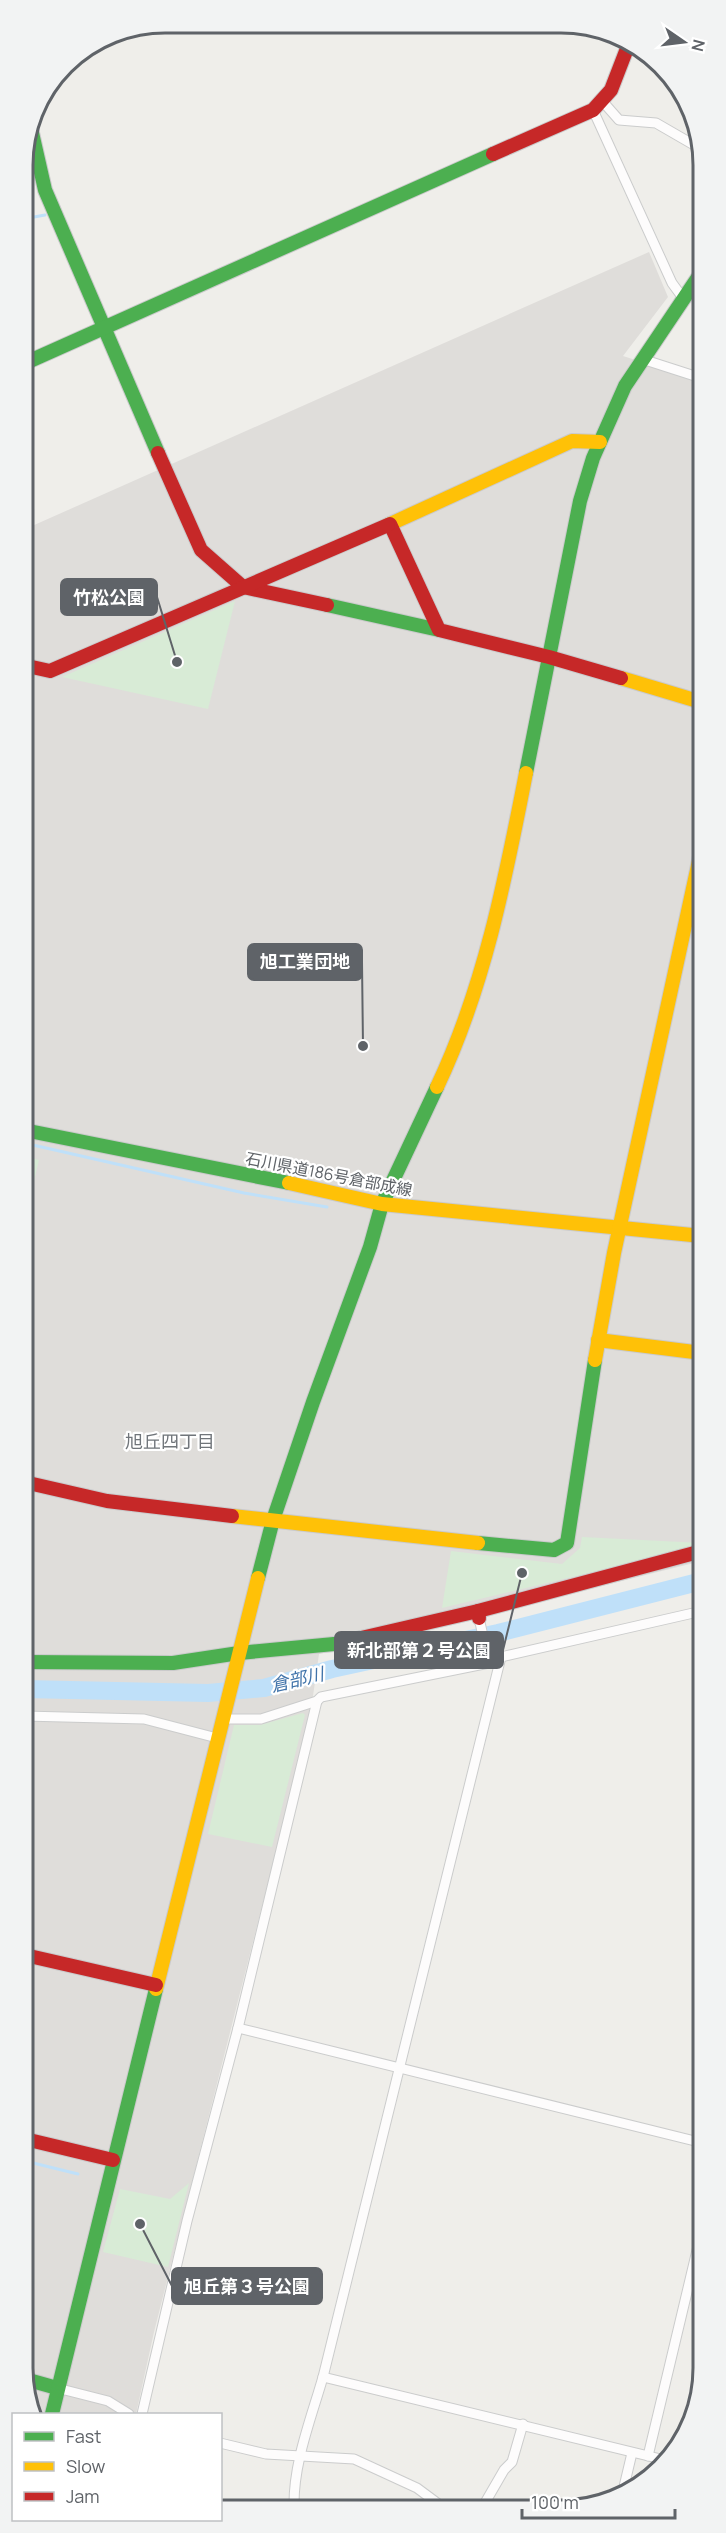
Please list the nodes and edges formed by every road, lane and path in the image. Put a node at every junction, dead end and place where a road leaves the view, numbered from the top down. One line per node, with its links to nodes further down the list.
1 (626, 51): 2 (street)
2 (598, 106): 3 (street); 6 (street); 7 (street)
3 (691, 143)
4 (35, 145): 7 (street)
5 (693, 284): 6 (street)
6 (683, 298): 8 (street)
7 (103, 329): 9 (street); 13 (street)
8 (642, 359): 10 (street); 11 (street)
9 (33, 360)
10 (693, 375)
11 (600, 442): 12 (street); 15 (street)
12 (390, 524): 13 (street); 14 (street)
13 (243, 587): 14 (street); 16 (street)
14 (439, 630): 15 (street)
15 (549, 657): 17 (street); 20 (street)
16 (33, 667)
17 (693, 700)
18 (693, 889): 21 (street)
19 (33, 1132): 20 (street, 石川県道186号倉部成線)
20 (382, 1204): 21 (street, 石川県道186号倉部成線); 26 (street)
21 (620, 1226): 22 (street, 石川県道186号倉部成線); 23 (street)
22 (693, 1235)
23 (598, 1340): 24 (street); 26 (street)
24 (693, 1352)
25 (33, 1484): 26 (street)
26 (273, 1520): 30 (street)
27 (693, 1554): 29 (street)
28 (693, 1613): 31 (street)
29 (479, 1614): 30 (street); 32 (street)
30 (239, 1653): 33 (street); 35 (street)
31 (501, 1657): 32 (street); 41 (street)
32 (488, 1659): 34 (street)
33 (33, 1662)
34 (317, 1701): 35 (street); 40 (street)
35 (224, 1714): 37 (street)
36 (33, 1716): 37 (street)
37 (217, 1738): 39 (street)
38 (33, 1957): 39 (street)
39 (156, 1985): 44 (street)
40 (238, 2028): 41 (street); 51 (street)
41 (399, 2067): 42 (street); 46 (street)
42 (693, 2140)
43 (33, 2141): 44 (street)
44 (113, 2160): 48 (street)
45 (693, 2267): 55 (street)
46 (323, 2377): 52 (street); 56 (street)
47 (34, 2381): 48 (street)
48 (57, 2388): 49 (street); 50 (street)
49 (52, 2413)
50 (126, 2413)
51 (142, 2413)
52 (523, 2424): 54 (street); 61 (street)
53 (222, 2443): 56 (street)
54 (632, 2453): 55 (street); 58 (street)
55 (648, 2456): 57 (street)
56 (300, 2458): 59 (street); 60 (street)
57 (657, 2458)
58 (625, 2483)
59 (294, 2500)
60 (433, 2500)
61 (487, 2500)

